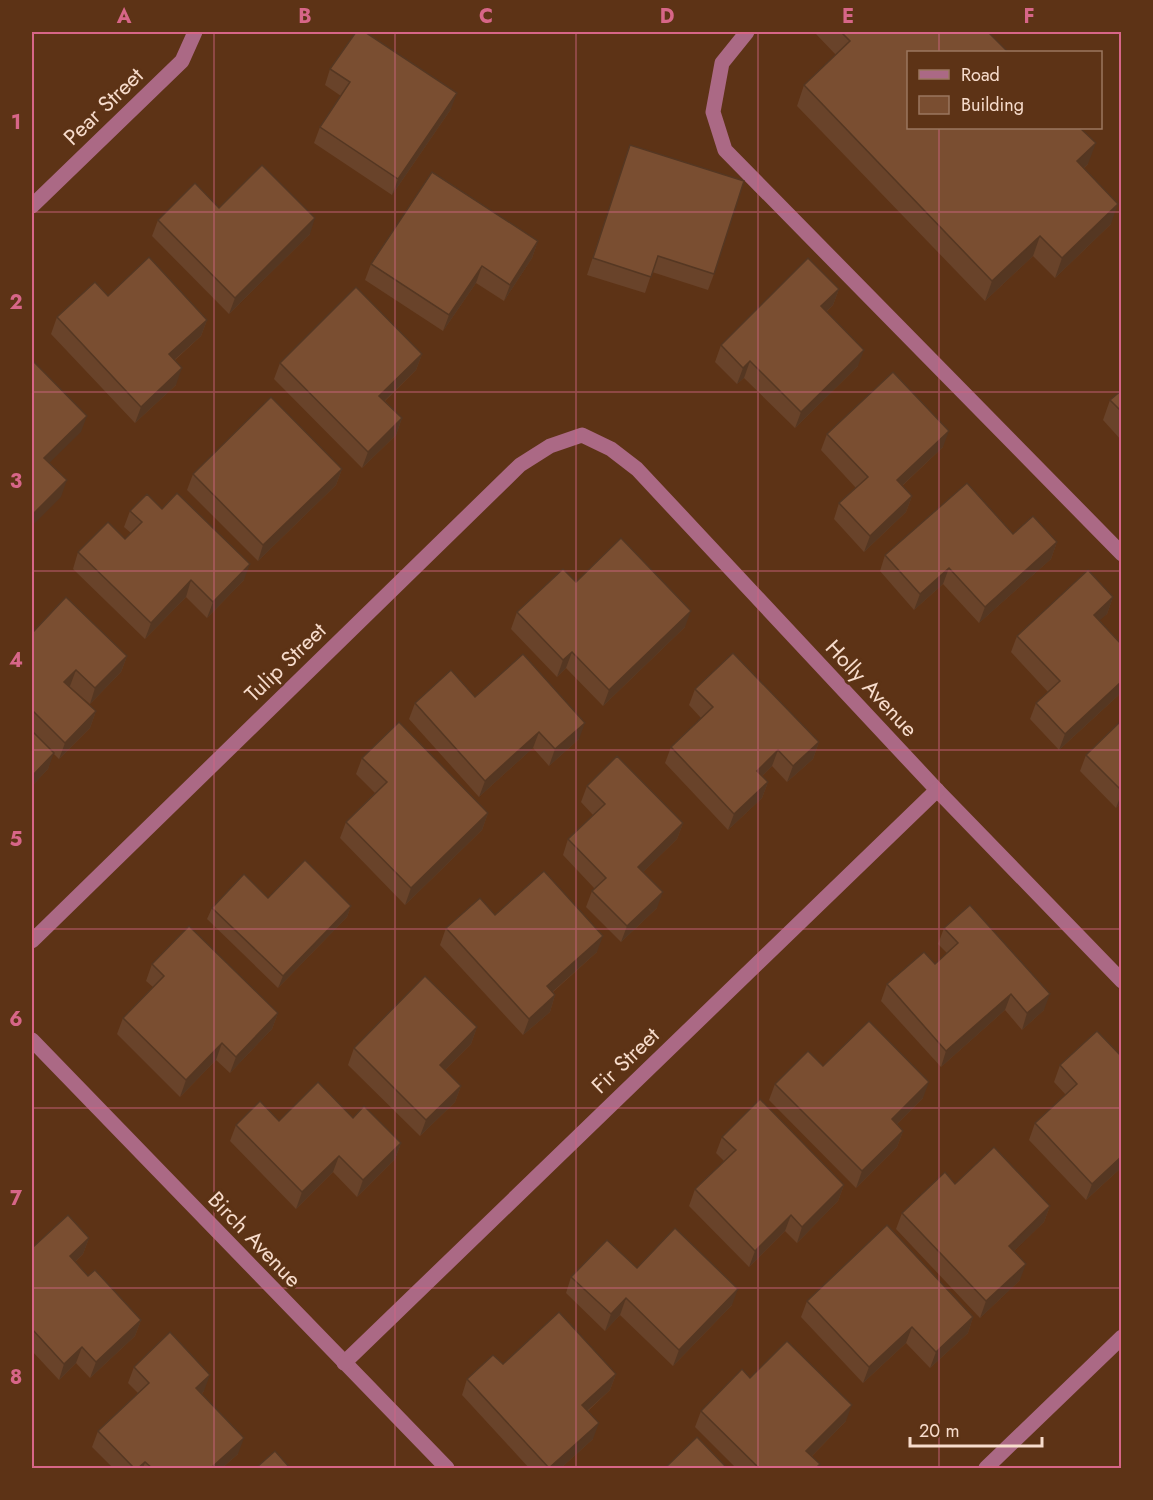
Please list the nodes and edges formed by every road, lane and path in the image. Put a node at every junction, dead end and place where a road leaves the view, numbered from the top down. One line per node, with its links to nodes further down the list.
1 (195, 32): 3 (street, Pear Street)
2 (747, 32): 5 (street)
3 (32, 206)
4 (582, 435): 6 (street, Holly Avenue); 7 (street, Tulip Street)
5 (1122, 554)
6 (936, 790): 8 (street, Holly Avenue); 11 (street, Fir Street)
7 (32, 940)
8 (1122, 981)
9 (32, 1040): 11 (street, Birch Avenue)
10 (1122, 1337): 13 (street)
11 (345, 1363): 12 (street, Birch Avenue)
12 (447, 1468)
13 (986, 1468)

